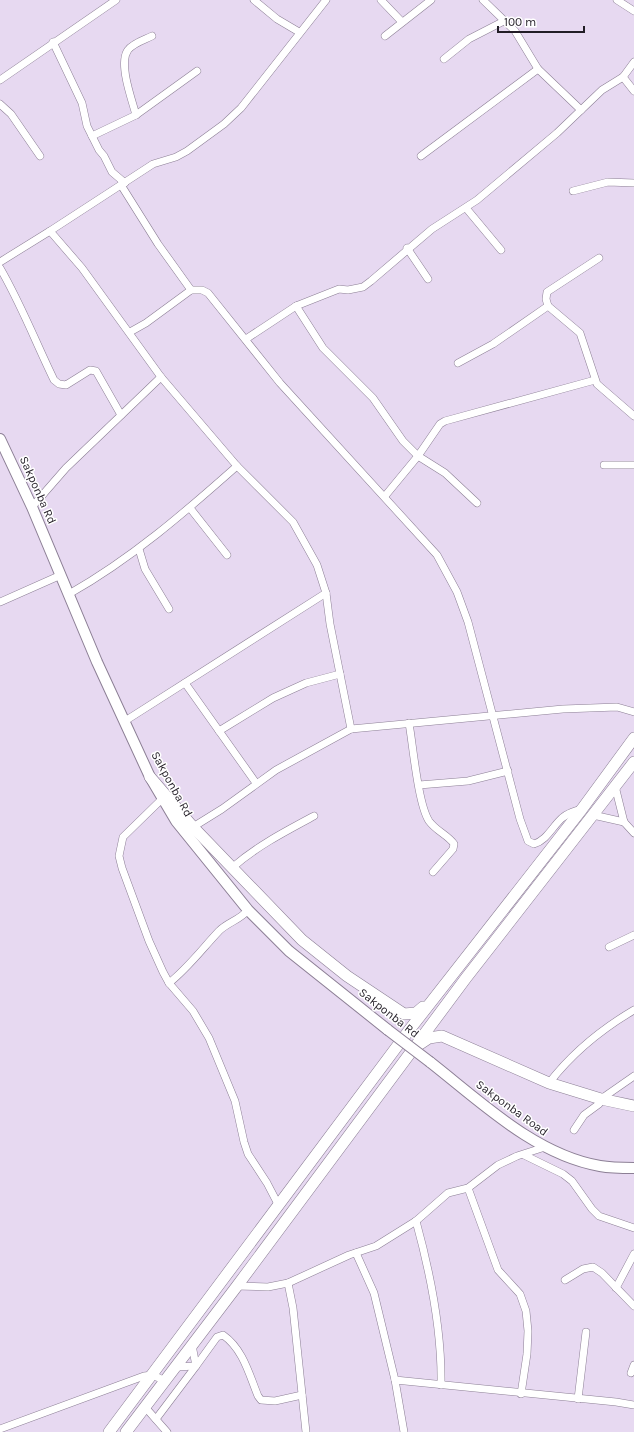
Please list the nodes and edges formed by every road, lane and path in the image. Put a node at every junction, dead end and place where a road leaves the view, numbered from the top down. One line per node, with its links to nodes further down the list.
1 (116, 0): 14 (street)
2 (254, 0): 11 (street)
3 (326, 0): 11 (street)
4 (381, 0): 10 (street)
5 (431, 0): 10 (street)
6 (484, 0): 9 (street)
7 (617, 0): 8 (street)
8 (634, 10)
9 (504, 21): 15 (street); 17 (street)
10 (402, 22): 13 (street)
11 (299, 32): 29 (street)
12 (152, 36): 24 (street)
13 (385, 36)
14 (53, 42): 20 (street); 25 (street)
15 (444, 59)
16 (634, 62): 19 (street)
17 (538, 69): 23 (street); 27 (street)
18 (197, 71): 24 (street)
19 (623, 77): 21 (street); 23 (street)
20 (0, 80)
21 (634, 91)
22 (0, 104): 26 (street)
23 (581, 110): 31 (street)
24 (136, 115): 25 (street)
25 (92, 136): 29 (street)
26 (40, 156)
27 (421, 156)
28 (634, 183): 30 (street)
29 (123, 184): 32 (street); 39 (street)
30 (573, 192)
31 (466, 208): 33 (street); 34 (street)
32 (50, 231): 36 (street); 42 (street)
33 (407, 248): 38 (street); 40 (street)
34 (501, 250)
35 (599, 258): 41 (street)
36 (0, 262)
37 (0, 268): 47 (street)
38 (428, 278)
39 (191, 290): 42 (street); 43 (street)
40 (296, 306): 43 (street); 51 (street)
41 (548, 306): 44 (street); 46 (street)
42 (130, 332): 45 (street)
43 (246, 339): 55 (street)
44 (458, 363)
45 (161, 377): 47 (street); 54 (street)
46 (596, 380): 48 (street); 51 (street)
47 (121, 415): 57 (street)
48 (634, 415)
49 (0, 439): 50 (main road, Sakponba Rd)
50 (3, 453): 57 (main road, Sakponba Rd)
51 (418, 456): 55 (street); 56 (street)
52 (634, 464): 53 (street)
53 (604, 465)
54 (237, 466): 58 (street); 62 (street)
55 (385, 496): 69 (street)
56 (476, 503)
57 (32, 507): 61 (main road, Sakponba Rd)
58 (190, 508): 59 (street); 60 (street)
59 (139, 549): 63 (street); 65 (street)
60 (227, 555)
61 (61, 575): 63 (main road, Sakponba Rd); 64 (street)
62 (326, 593): 66 (street); 67 (street)
63 (69, 594): 70 (main road, Sakponba Rd)
64 (0, 602)
65 (169, 609)
66 (340, 674): 72 (street); 73 (street)
67 (185, 683): 70 (street); 73 (street)
68 (634, 712): 69 (street)
69 (494, 715): 71 (street); 76 (street)
70 (125, 721): 77 (main road, Sakponba Rd)
71 (409, 723): 72 (street); 79 (street)
72 (351, 729): 78 (street)
73 (219, 731): 78 (street)
74 (634, 738): 82 (highway)
75 (634, 762): 80 (highway)
76 (508, 771): 79 (street); 82 (street)
77 (150, 777): 81 (main road, Sakponba Rd); 86 (highway)
78 (256, 784): 86 (street)
79 (419, 785): 89 (street)
80 (615, 786): 83 (highway); 85 (street)
81 (163, 798): 90 (main road, Sakponba Rd); 94 (street)
82 (582, 809): 93 (highway)
83 (593, 815): 85 (street); 95 (highway)
84 (314, 816): 88 (street)
85 (624, 822): 87 (street)
86 (193, 827): 88 (highway)
87 (634, 833)
88 (233, 867): 97 (highway)
89 (433, 872)
90 (248, 910): 94 (street); 99 (main road, Sakponba Rd, bridge)
91 (634, 935): 92 (street)
92 (609, 948)
93 (447, 981): 97 (highway); 101 (highway)
94 (169, 983): 111 (street)
95 (455, 992): 98 (highway); 103 (highway)
96 (634, 1010): 102 (street)
97 (404, 1014): 101 (highway)
98 (442, 1036): 102 (highway); 103 (highway)
99 (430, 1062): 107 (main road, Sakponba Road)
100 (634, 1076): 104 (street)
101 (372, 1080): 111 (highway)
102 (549, 1083): 104 (highway)
103 (388, 1084): 118 (highway)
104 (596, 1098): 105 (highway); 106 (street)
105 (634, 1106)
106 (574, 1130)
107 (545, 1147): 108 (street); 109 (main road, Sakponba Road)
108 (524, 1155): 110 (street); 113 (street)
109 (634, 1168)
110 (468, 1188): 112 (street); 131 (street)
111 (278, 1206): 127 (highway)
112 (416, 1221): 114 (street); 130 (street)
113 (634, 1228)
114 (356, 1253): 117 (street); 128 (street)
115 (634, 1254): 119 (street)
116 (565, 1280): 119 (street)
117 (288, 1283): 118 (street); 132 (street)
118 (237, 1286): 122 (highway)
119 (616, 1288): 120 (street)
120 (634, 1306)
121 (586, 1332): 133 (street)
122 (192, 1345): 124 (street); 125 (highway)
123 (634, 1365): 126 (street)
124 (196, 1366): 125 (street); 132 (street); 136 (street)
125 (176, 1368): 129 (highway)
126 (631, 1374)
127 (153, 1375): 129 (street); 137 (street); 138 (highway)
128 (395, 1380): 130 (street); 142 (street)
129 (166, 1381): 135 (highway)
130 (441, 1385): 131 (street)
131 (521, 1394): 133 (street)
132 (302, 1395): 141 (street)
133 (578, 1399): 134 (street)
134 (634, 1405)
135 (145, 1407): 136 (street); 139 (highway)
136 (156, 1419): 140 (street)
137 (0, 1429)
138 (109, 1432)
139 (126, 1432)
140 (167, 1432)
141 (306, 1432)
142 (404, 1432)

